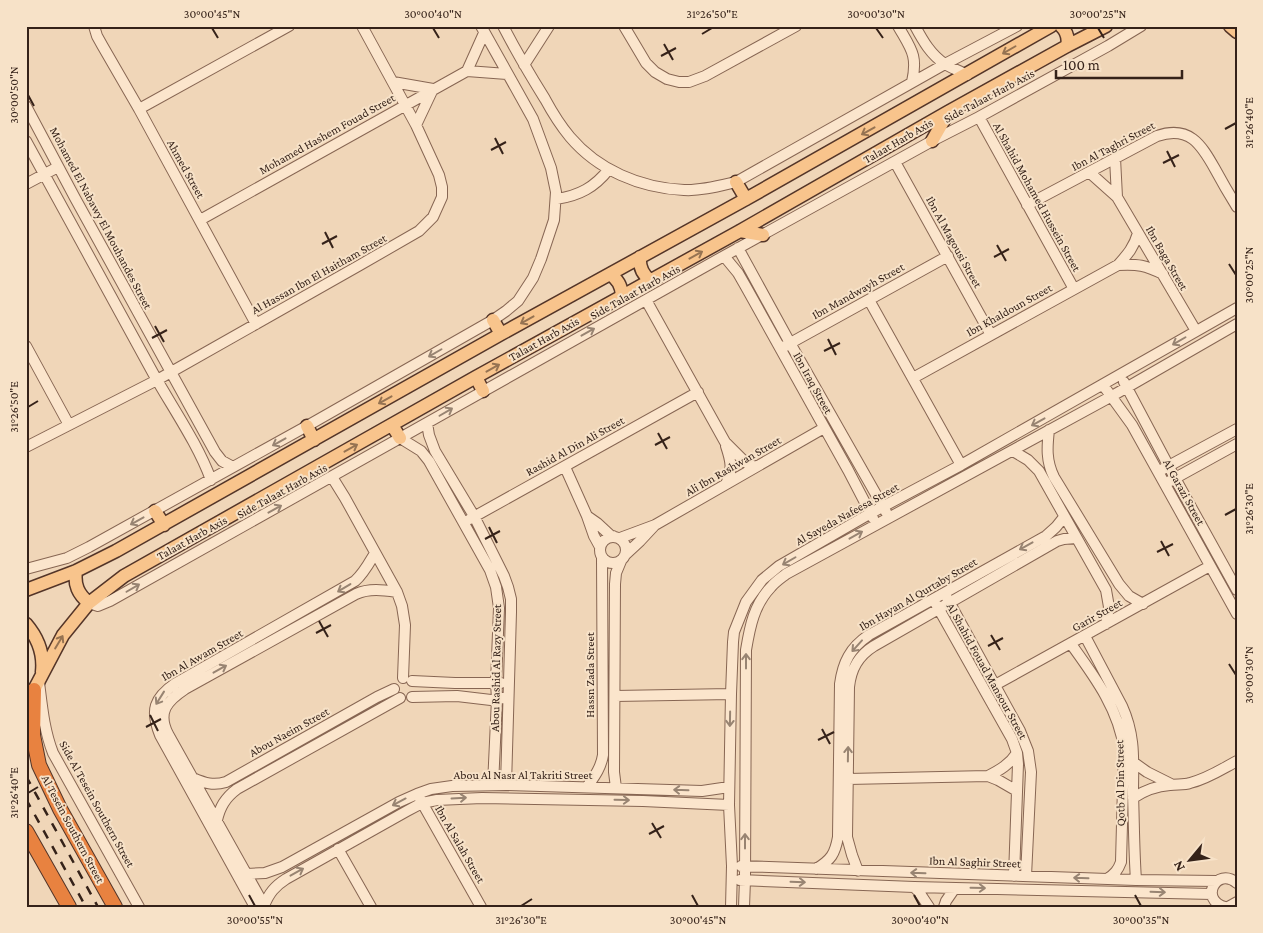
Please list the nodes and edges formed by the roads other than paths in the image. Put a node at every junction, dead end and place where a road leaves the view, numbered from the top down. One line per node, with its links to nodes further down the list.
1 (94, 26): 29 (street, Ahmed Street)
2 (289, 26): 29 (street)
3 (362, 26): 24 (street, Al Hassan Ibn El Haitham Street)
4 (503, 26): 19 (street)
5 (549, 26): 19 (street)
6 (624, 26): 15 (street)
7 (898, 26): 25 (street)
8 (915, 26): 20 (street)
9 (1017, 26): 20 (street)
10 (1052, 26): 23 (main road, Talaat Harb Axis, one-way to 23)
11 (1061, 26): 18 (main road)
12 (1106, 26): 18 (main road, Talaat Harb Axis)
13 (1141, 26): 31 (street, Side Talaat Harb Axis)
14 (1230, 26): 17 (main road)
15 (791, 27)
16 (483, 29): 21 (street); 22 (street)
17 (1237, 32)
18 (1067, 46): 30 (main road, Talaat Harb Axis)
19 (524, 64): 38 (street)
20 (944, 64): 23 (street); 25 (street)
21 (467, 71): 22 (street); 26 (street, Mohamed Hashem Fouad Street)
22 (508, 74): 44 (street)
23 (967, 75): 45 (main road, Talaat Harb Axis, one-way to 45)
24 (393, 82): 26 (street); 27 (street, Al Hassan Ibn El Haitham Street)
25 (912, 82): 41 (street)
26 (433, 89): 27 (street, Mohamed Hashem Fouad Street); 32 (street)
27 (405, 105): 32 (street, Al Hassan Ibn El Haitham Street); 48 (street, Mohamed Hashem Fouad Street)
28 (26, 106): 37 (street, Mohamed El Nabawy El Mouhandes Street)
29 (139, 108): 48 (street, Ahmed Street)
30 (948, 112): 34 (main road); 49 (main road, Talaat Harb Axis)
31 (979, 117): 34 (street, Side Talaat Harb Axis); 46 (street, Al Shahid Mohamed Hussein Street)
32 (416, 125): 66 (street, Al Hassan Ibn El Haitham Street)
33 (26, 140): 40 (street)
34 (932, 141): 36 (street, Side Talaat Harb Axis)
35 (1115, 158): 39 (street, Ibn Al Taghri Street); 43 (street, Ibn Baga Street); 47 (street, Ibn Al Taghri Street)
36 (896, 162): 51 (street, Side Talaat Harb Axis); 54 (street, Ibn Al Magousi Street)
37 (58, 167): 40 (street); 74 (street, Mohamed El Nabawy El Mouhandes Street)
38 (609, 169): 41 (street); 44 (street)
39 (1090, 172): 43 (street, Ibn Baga Street); 46 (street, Ibn Al Taghri Street)
40 (44, 174): 42 (street); 78 (street)
41 (736, 182): 45 (main road)
42 (26, 184)
43 (1118, 197): 50 (street, Ibn Baga Street)
44 (556, 199): 65 (street)
45 (746, 199): 55 (main road, Talaat Harb Axis)
46 (1027, 205): 60 (street, Al Shahid Mohamed Hussein Street)
47 (1237, 207)
48 (200, 220): 66 (street, Ahmed Street)
49 (740, 231): 51 (main road); 59 (main road, Talaat Harb Axis, one-way to 49)
50 (1138, 233): 56 (street, Ibn Khaldoun Street); 58 (street, Ibn Baga Street)
51 (763, 235): 52 (street, Side Talaat Harb Axis)
52 (738, 248): 53 (street, Side Talaat Harb Axis); 71 (street, Ibn Iraq Street)
53 (724, 256): 62 (street, Side Talaat Harb Axis); 73 (street, Ibn Iraq Street)
54 (948, 256): 63 (street, Ibn Mandwayh Street); 70 (street, Ibn Al Magousi Street)
55 (640, 258): 57 (main road, Talaat Harb Axis); 59 (main road)
56 (1118, 265): 58 (street); 60 (street, Ibn Khaldoun Street)
57 (610, 274): 61 (main road); 69 (main road, Talaat Harb Axis, one-way to 69)
58 (1162, 274): 68 (street, Ibn Baga Street)
59 (650, 280): 61 (main road, Talaat Harb Axis)
60 (1074, 289): 70 (street, Ibn Khaldoun Street)
61 (622, 295): 76 (main road, Talaat Harb Axis, one-way to 61)
62 (646, 300): 81 (street, Side Talaat Harb Axis, one-way to 62); 82 (street)
63 (869, 300): 71 (street, Ibn Mandwayh Street); 77 (street)
64 (1237, 308): 68 (street, Al Sayeda Nafeesa Street)
65 (493, 320): 69 (main road); 87 (street, one-way to 87)
66 (256, 324): 74 (street, Al Hassan Ibn El Haitham Street)
67 (1237, 324): 80 (street, Al Sayeda Nafeesa Street)
68 (1196, 331): 75 (street, Al Sayeda Nafeesa Street, one-way to 75)
69 (501, 334): 92 (main road, Talaat Harb Axis, one-way to 92)
70 (991, 335): 77 (street, Ibn Khaldoun Street)
71 (790, 343): 73 (street, Ibn Mandwayh Street); 108 (street, Ibn Iraq Street)
72 (26, 346): 85 (street)
73 (780, 349): 88 (street, Ibn Iraq Street)
74 (170, 372): 78 (street, Al Hassan Ibn El Haitham Street); 99 (street, Mohamed El Nabawy El Mouhandes Street)
75 (1121, 375): 79 (street, Al Sayeda Nafeesa Street); 80 (street, Al Garazi Street)
76 (476, 377): 81 (main road); 86 (main road, Talaat Harb Axis)
77 (913, 378): 97 (street)
78 (157, 380): 85 (street, Al Hassan Ibn El Haitham Street); 105 (street)
79 (1103, 385): 83 (street, Al Garazi Street); 97 (street, Al Sayeda Nafeesa Street, one-way to 97)
80 (1127, 388): 83 (street, Al Sayeda Nafeesa Street); 98 (street, Al Garazi Street)
81 (483, 391): 84 (street, Side Talaat Harb Axis, one-way to 81)
82 (698, 392): 93 (street); 100 (street, Rashid Al Din Ali Street)
83 (1112, 396): 90 (street, Al Sayeda Nafeesa Street); 102 (street, Al Garazi Street)
84 (427, 423): 91 (street, Side Talaat Harb Axis); 111 (street, Abou Rashid Al Razy Street)
85 (69, 425): 95 (street, Al Hassan Ibn El Haitham Street)
86 (392, 425): 91 (main road); 133 (main road, Talaat Harb Axis, one-way to 86)
87 (307, 426): 92 (main road); 99 (street, one-way to 99)
88 (824, 428): 101 (street, Ali Ibn Rashwan Street); 110 (street, Ibn Iraq Street)
89 (1237, 429): 98 (street)
90 (1050, 430): 96 (street, Al Sayeda Nafeesa Street); 135 (street)
91 (400, 438): 103 (street, Side Talaat Harb Axis); 115 (street, Abou Rashid Al Razy Street)
92 (314, 440): 117 (main road, Talaat Harb Axis)
93 (725, 442): 101 (street); 106 (street)
94 (1237, 444): 104 (street)
95 (26, 447)
96 (1013, 451): 113 (street, Al Sayeda Nafeesa Street); 114 (street)
97 (961, 465): 108 (street, Al Sayeda Nafeesa Street)
98 (1168, 466): 102 (street); 104 (street, Al Garazi Street)
99 (233, 467): 105 (street)
100 (565, 467): 111 (street, Rashid Al Din Ali Street); 112 (street)
101 (756, 467): 106 (street, Ali Ibn Rashwan Street)
102 (1158, 471): 107 (street, Al Garazi Street)
103 (332, 477): 122 (street); 133 (street, Side Talaat Harb Axis, one-way to 103)
104 (1175, 478): 107 (street); 129 (street, Al Garazi Street)
105 (210, 480): 109 (street)
106 (726, 484): 118 (street, Ali Ibn Rashwan Street)
107 (1165, 484): 125 (street, Al Garazi Street)
108 (883, 507): 110 (street, Al Sayeda Nafeesa Street); 113 (street, Ibn Iraq Street)
109 (155, 511): 117 (main road); 126 (street, one-way to 126)
110 (871, 513): 116 (street, Ibn Iraq Street); 149 (street, Al Sayeda Nafeesa Street, one-way to 149)
111 (474, 516): 115 (street, Rashid Al Din Ali Street); 145 (street, Abou Rashid Al Razy Street)
112 (587, 516): 119 (street); 121 (street)
113 (889, 517): 116 (street, Al Sayeda Nafeesa Street)
114 (1064, 517): 120 (street); 131 (street, Ibn Hayan Al Qurtaby Street, one-way to 131)
115 (464, 522): 144 (street, Abou Rashid Al Razy Street)
116 (876, 524): 181 (street, Al Sayeda Nafeesa Street, one-way to 116)
117 (164, 525): 127 (main road, Talaat Harb Axis)
118 (655, 525): 119 (street, Ali Ibn Rashwan Street); 123 (street, Ali Ibn Rashwan Street)
119 (617, 537): 121 (street); 123 (street)
120 (1076, 538): 134 (street, Ibn Hayan Al Qurtaby Street); 139 (street)
121 (600, 547): 124 (street)
122 (375, 552): 130 (street); 142 (street, Ibn Al Awam Street, one-way to 142)
123 (623, 557): 124 (street); 151 (street, Hassn Zada Street)
124 (602, 558): 168 (street, Hassn Zada Street)
125 (1210, 566): 135 (street, Garir Street); 137 (street, Al Garazi Street)
126 (26, 570)
127 (76, 571): 128 (main road, Talaat Harb Axis); 133 (main road)
128 (26, 590)
129 (1237, 590)
130 (397, 592): 142 (street, Ibn Al Awam Street); 143 (street)
131 (944, 593): 132 (street, Ibn Hayan Al Qurtaby Street); 134 (street, Al Shahid Fouad Mansour Street)
132 (933, 598): 136 (street, Al Shahid Fouad Mansour Street); 178 (street, Ibn Hayan Al Qurtaby Street, one-way to 178)
133 (89, 603): 147 (main road, Talaat Harb Axis, one-way to 133)
134 (949, 603): 136 (street, Ibn Hayan Al Qurtaby Street); 146 (street, Al Shahid Fouad Mansour Street)
135 (1143, 604): 139 (street, Garir Street)
136 (939, 609): 155 (street, Al Shahid Fouad Mansour Street); 161 (street, Ibn Hayan Al Qurtaby Street, one-way to 136)
137 (1237, 614)
138 (26, 624): 147 (main road, Al Tesein Southern Street)
139 (1106, 624): 140 (street, Garir Street)
140 (1085, 636): 141 (street, Garir Street); 158 (street, Qotb Al Din Street)
141 (1071, 644): 146 (street, Garir Street); 188 (street, Qotb Al Din Street)
142 (236, 654): 160 (street, Ibn Al Awam Street, one-way to 142); 184 (street, Ibn Al Awam Street, one-way to 184)
143 (407, 680): 144 (street); 148 (street); 150 (street)
144 (496, 683): 145 (street); 154 (street, Abou Rashid Al Razy Street)
145 (509, 683): 152 (street, Abou Rashid Al Razy Street)
146 (995, 685): 164 (street, Al Shahid Fouad Mansour Street)
147 (35, 686): 162 (highway, Al Tesein Southern Street); 201 (street, Side Al Tesein Southern Street)
148 (394, 689): 153 (street); 160 (street, Abou Naeim Street)
149 (731, 694): 151 (street); 169 (street, Al Sayeda Nafeesa Street, one-way to 169)
150 (412, 696): 153 (street); 154 (street)
151 (615, 696): 170 (street, Hassn Zada Street)
152 (508, 697): 154 (street); 165 (street, Abou Rashid Al Razy Street)
153 (400, 698): 176 (street, Abou Naeim Street)
154 (497, 698): 167 (street, Abou Rashid Al Razy Street)
155 (1017, 753): 159 (street); 163 (street, Al Shahid Fouad Mansour Street)
156 (26, 755): 162 (highway)
157 (1237, 761): 166 (street)
158 (1133, 762): 166 (street); 173 (street, Qotb Al Din Street)
159 (988, 776): 161 (street); 171 (street)
160 (193, 778): 176 (street, Ibn Al Awam Street)
161 (848, 779): 178 (street, Ibn Hayan Al Qurtaby Street)
162 (46, 780): 200 (highway, Al Tesein Southern Street)
163 (1018, 780): 164 (street); 171 (street, Al Shahid Fouad Mansour Street)
164 (1031, 780): 186 (street, Al Shahid Fouad Mansour Street)
165 (506, 784): 167 (street, Abou Al Nasr Al Takriti Street); 168 (street, Abou Al Nasr Al Takriti Street)
166 (1172, 784): 173 (street)
167 (493, 785): 172 (street, Abou Al Nasr Al Takriti Street)
168 (587, 787): 170 (street, Abou Al Nasr Al Takriti Street)
169 (729, 787): 170 (street, Abou Al Nasr Al Takriti Street, one-way to 170); 175 (street, Al Sayeda Nafeesa Street)
170 (616, 788)
171 (1017, 791): 185 (street, Al Shahid Fouad Mansour Street)
172 (417, 794): 174 (street, Ibn Al Salah Street); 184 (street, Abou Al Nasr Al Takriti Street, one-way to 184)
173 (1133, 798): 191 (street, Qotb Al Din Street)
174 (422, 803): 175 (street, Abou Al Nasr Al Takriti Street, one-way to 175); 179 (street, Abou Al Nasr Al Takriti Street); 203 (street, Ibn Al Salah Street)
175 (729, 805): 180 (street, Al Sayeda Nafeesa Street)
176 (216, 820): 184 (street, Ibn Al Awam Street)
177 (26, 831): 199 (highway)
178 (843, 837): 182 (street, Ibn Hayan Al Qurtaby Street); 183 (street, Ibn Hayan Al Qurtaby Street)
179 (338, 849): 197 (street, Abou Al Nasr Al Takriti Street, one-way to 179); 202 (street)
180 (732, 866): 181 (street, Ibn Al Saghir Street); 189 (street, Al Sayeda Nafeesa Street)
181 (745, 866): 182 (street, Ibn Al Saghir Street); 190 (street, Al Sayeda Nafeesa Street)
182 (816, 869): 183 (street, Ibn Al Saghir Street)
183 (858, 870): 185 (street, Ibn Al Saghir Street, one-way to 183)
184 (243, 876): 197 (street, Ibn Al Awam Street)
185 (1014, 876): 186 (street, Ibn Al Saghir Street)
186 (1026, 876): 188 (street, Ibn Al Saghir Street, one-way to 186)
187 (1234, 878): 192 (street, Ibn Al Saghir Street)
188 (1107, 879): 191 (street, Ibn Al Saghir Street)
189 (732, 880): 190 (street, Ibn Al Saghir Street); 204 (street, Al Sayeda Nafeesa Street)
190 (745, 880): 193 (street, Ibn Al Saghir Street, one-way to 193); 205 (street, Al Sayeda Nafeesa Street)
191 (1136, 880): 192 (street, Ibn Al Saghir Street)
192 (1217, 881): 195 (street)
193 (914, 887): 194 (street, Ibn Al Saghir Street); 206 (street)
194 (955, 888): 195 (street, Ibn Al Saghir Street, one-way to 195); 207 (street)
195 (1212, 894): 198 (street)
196 (1237, 902): 198 (street); 208 (street)
197 (261, 906)
198 (1223, 906)
199 (69, 907)
200 (115, 907)
201 (139, 907)
202 (371, 907)
203 (481, 907)
204 (731, 907)
205 (744, 907)
206 (929, 907)
207 (944, 907)
208 (1236, 907)

